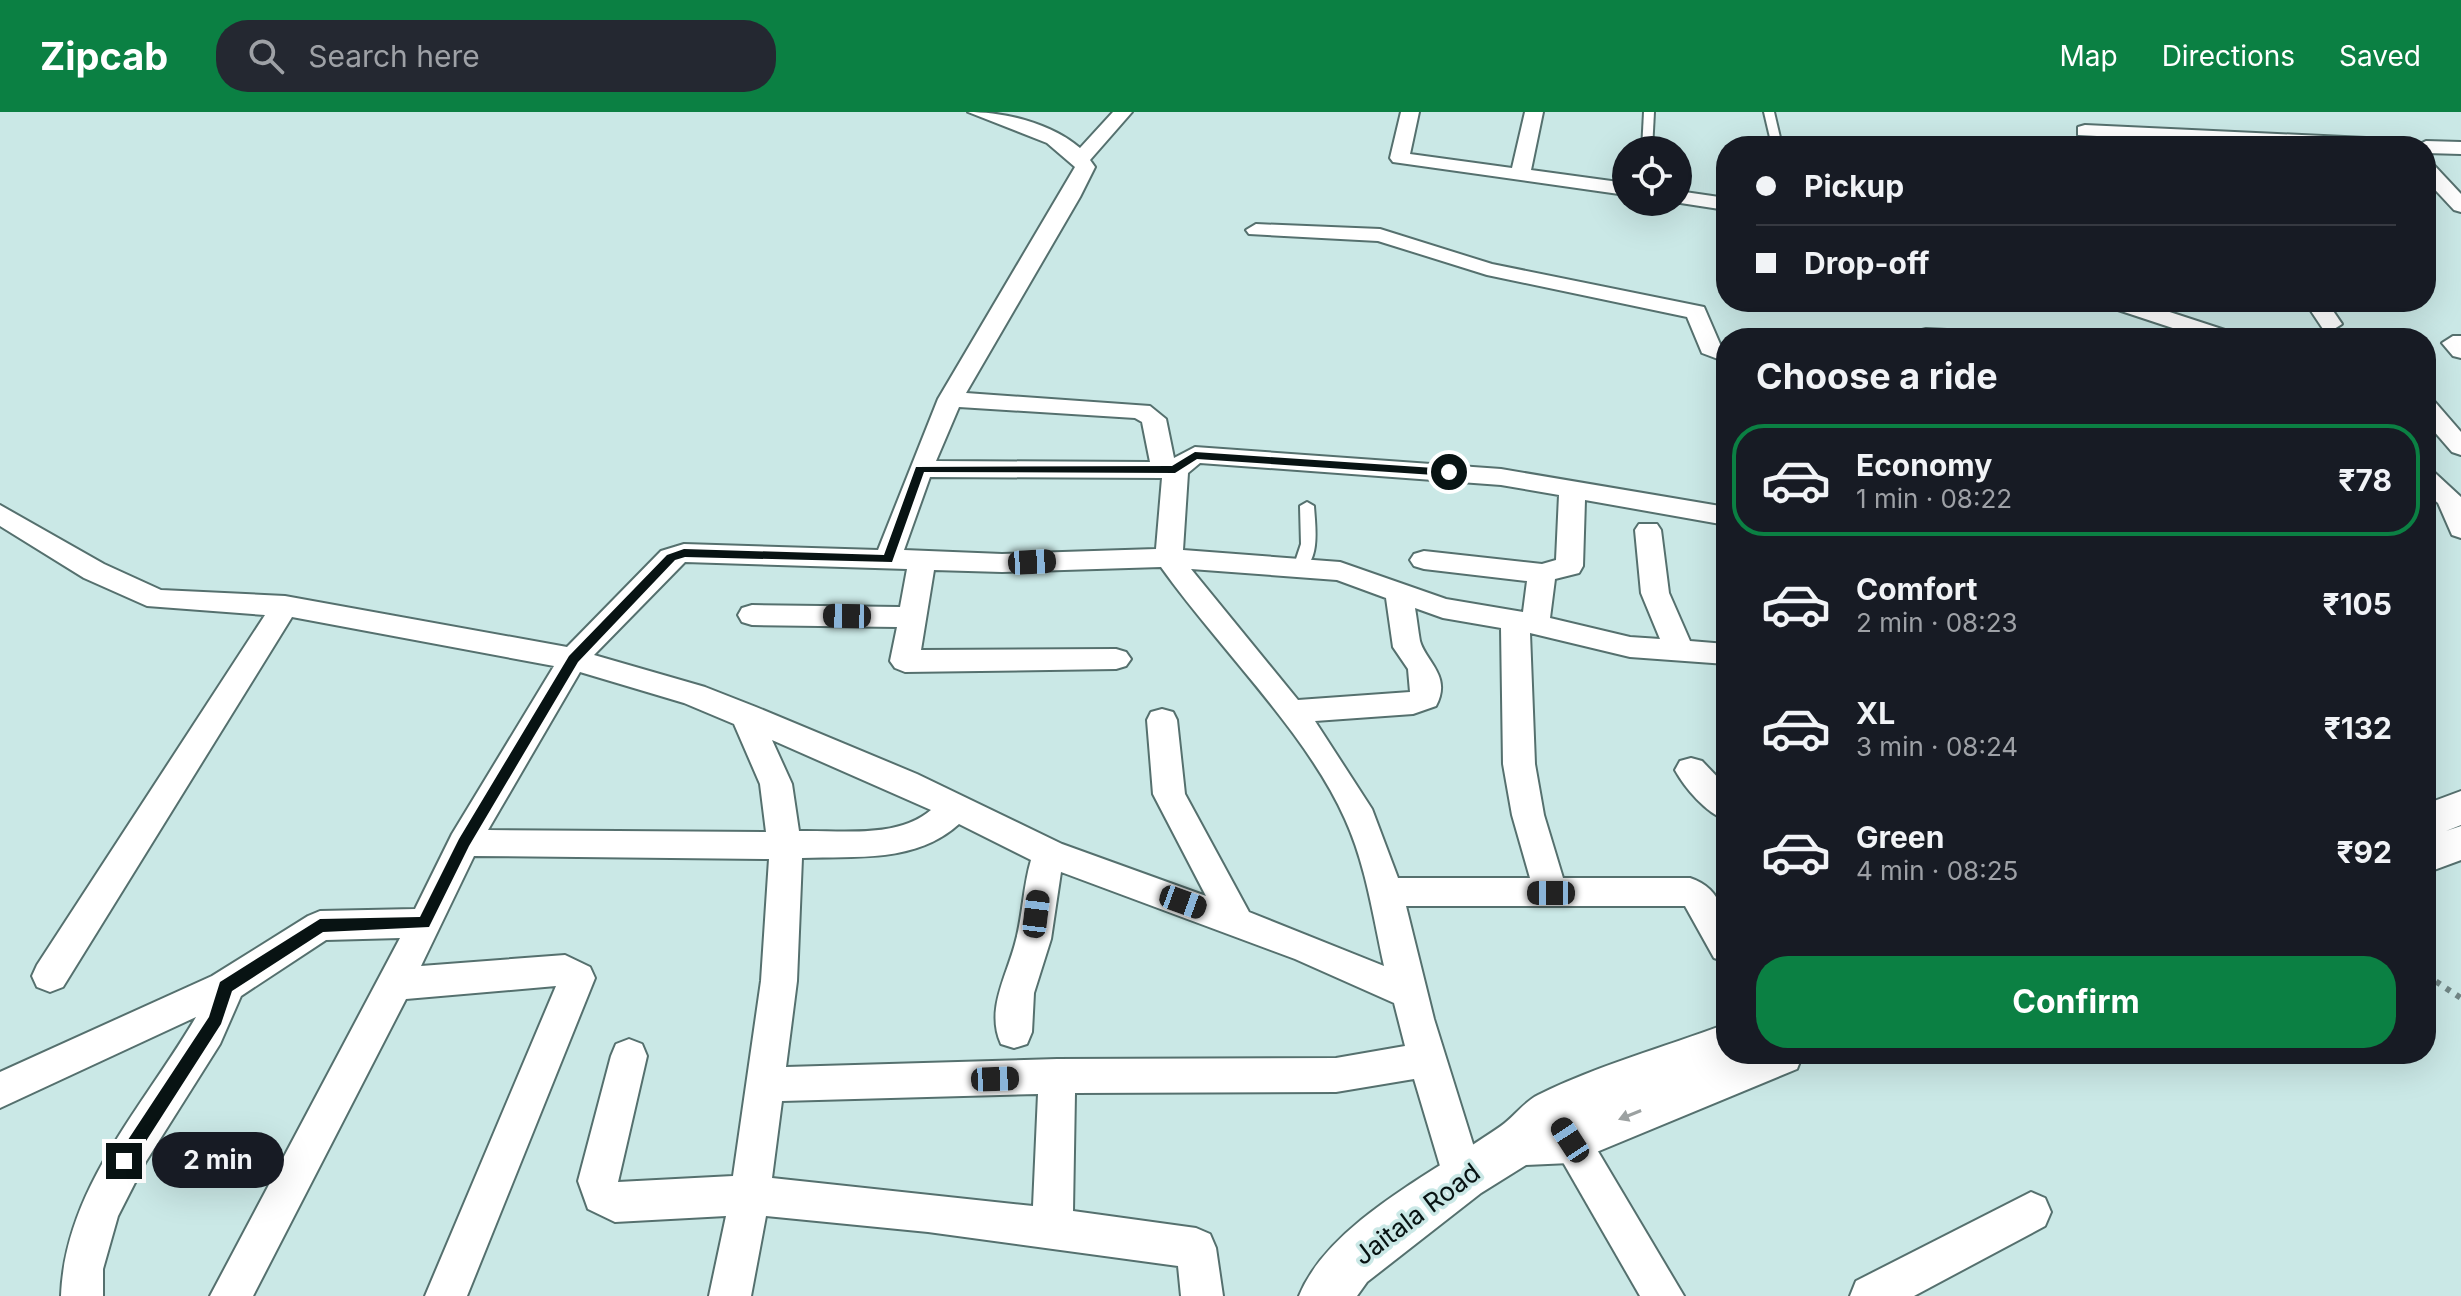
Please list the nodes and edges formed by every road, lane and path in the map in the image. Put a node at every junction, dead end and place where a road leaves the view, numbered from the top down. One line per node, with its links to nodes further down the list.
1 (977, 112): 9 (street)
2 (1123, 112): 16 (street)
3 (1410, 112): 17 (street)
4 (1534, 112): 17 (street)
5 (1649, 112): 10 (lane)
6 (1769, 112): 11 (lane)
7 (2074, 112): 12 (street)
8 (2192, 112): 13 (street)
9 (1022, 119): 16 (street)
10 (1648, 136)
11 (1775, 136)
12 (2087, 136)
13 (2208, 136)
14 (2436, 147): 15 (street)
15 (2461, 148)
16 (1081, 158): 31 (street)
17 (1520, 175): 19 (street)
18 (2436, 179): 22 (street)
19 (1612, 187)
20 (1692, 199): 21 (street)
21 (1716, 203)
22 (2461, 206)
23 (1256, 230): 29 (street)
24 (2157, 312): 26 (street)
25 (2323, 312): 27 (street)
26 (2206, 324)
27 (2331, 324)
28 (2461, 343): 30 (street)
29 (1716, 351)
30 (2461, 351)
31 (950, 399): 36 (street); 37 (street)
32 (2436, 418): 33 (street)
33 (2461, 447)
34 (2436, 462): 35 (street)
35 (2461, 462)
36 (920, 469): 37 (street); 46 (street)
37 (1169, 470): 39 (street); 45 (street)
38 (2436, 488): 43 (street)
39 (1572, 490): 42 (street); 50 (street)
40 (1307, 506): 49 (lane)
41 (0, 514): 52 (street)
42 (1716, 514)
43 (2461, 529)
44 (1648, 530): 56 (street)
45 (1169, 558): 48 (street); 49 (street); 60 (street)
46 (888, 559): 48 (street); 58 (street)
47 (1424, 560): 50 (street)
48 (922, 562): 54 (street)
49 (1301, 565): 51 (street)
50 (1542, 573): 55 (street)
51 (1399, 594): 55 (street); 60 (street)
52 (285, 606): 58 (street); 78 (street)
53 (752, 615): 54 (street)
54 (911, 617): 59 (street)
55 (1525, 622): 56 (street); 74 (street)
56 (1680, 651): 57 (street)
57 (1716, 653)
58 (573, 659): 61 (street); 68 (street)
59 (1116, 659)
60 (1290, 712): 73 (street)
61 (745, 715): 65 (street); 69 (street)
62 (1162, 720): 76 (street)
63 (1691, 770): 64 (street)
64 (1716, 796)
65 (956, 807): 69 (street); 72 (street)
66 (2461, 807): 67 (street)
67 (2436, 818)
68 (464, 843): 69 (street); 77 (street)
69 (784, 843): 90 (street)
70 (2461, 843): 71 (street)
71 (2436, 852)
72 (1050, 854): 76 (street); 84 (street)
73 (1384, 892): 74 (street); 82 (street)
74 (1551, 893): 75 (street)
75 (1716, 908)
76 (1236, 921): 82 (street)
77 (424, 923): 80 (street); 81 (street)
78 (50, 976)
79 (2436, 982): 83 (path)
80 (395, 984): 98 (street); 99 (street)
81 (225, 987): 91 (street); 97 (street)
82 (1409, 993): 87 (street)
83 (2461, 998)
84 (1014, 1032)
85 (1716, 1050): 92 (street, Jaitala Road)
86 (629, 1056): 94 (street)
87 (1426, 1060): 89 (street); 93 (street)
88 (1750, 1064): 92 (street, Jaitala Road, one-way to 92)
89 (1057, 1076): 90 (street); 96 (street)
90 (765, 1084): 94 (street)
91 (0, 1090)
92 (1547, 1131): 93 (street, Jaitala Road); 103 (street)
93 (1463, 1176): 102 (street, Jaitala Road)
94 (750, 1195): 96 (street); 100 (street)
95 (2031, 1212): 104 (street)
96 (1052, 1228): 101 (street)
97 (82, 1296)
98 (231, 1296)
99 (446, 1296)
100 (730, 1296)
101 (1202, 1296)
102 (1325, 1296)
103 (1663, 1296)
104 (1871, 1296)

